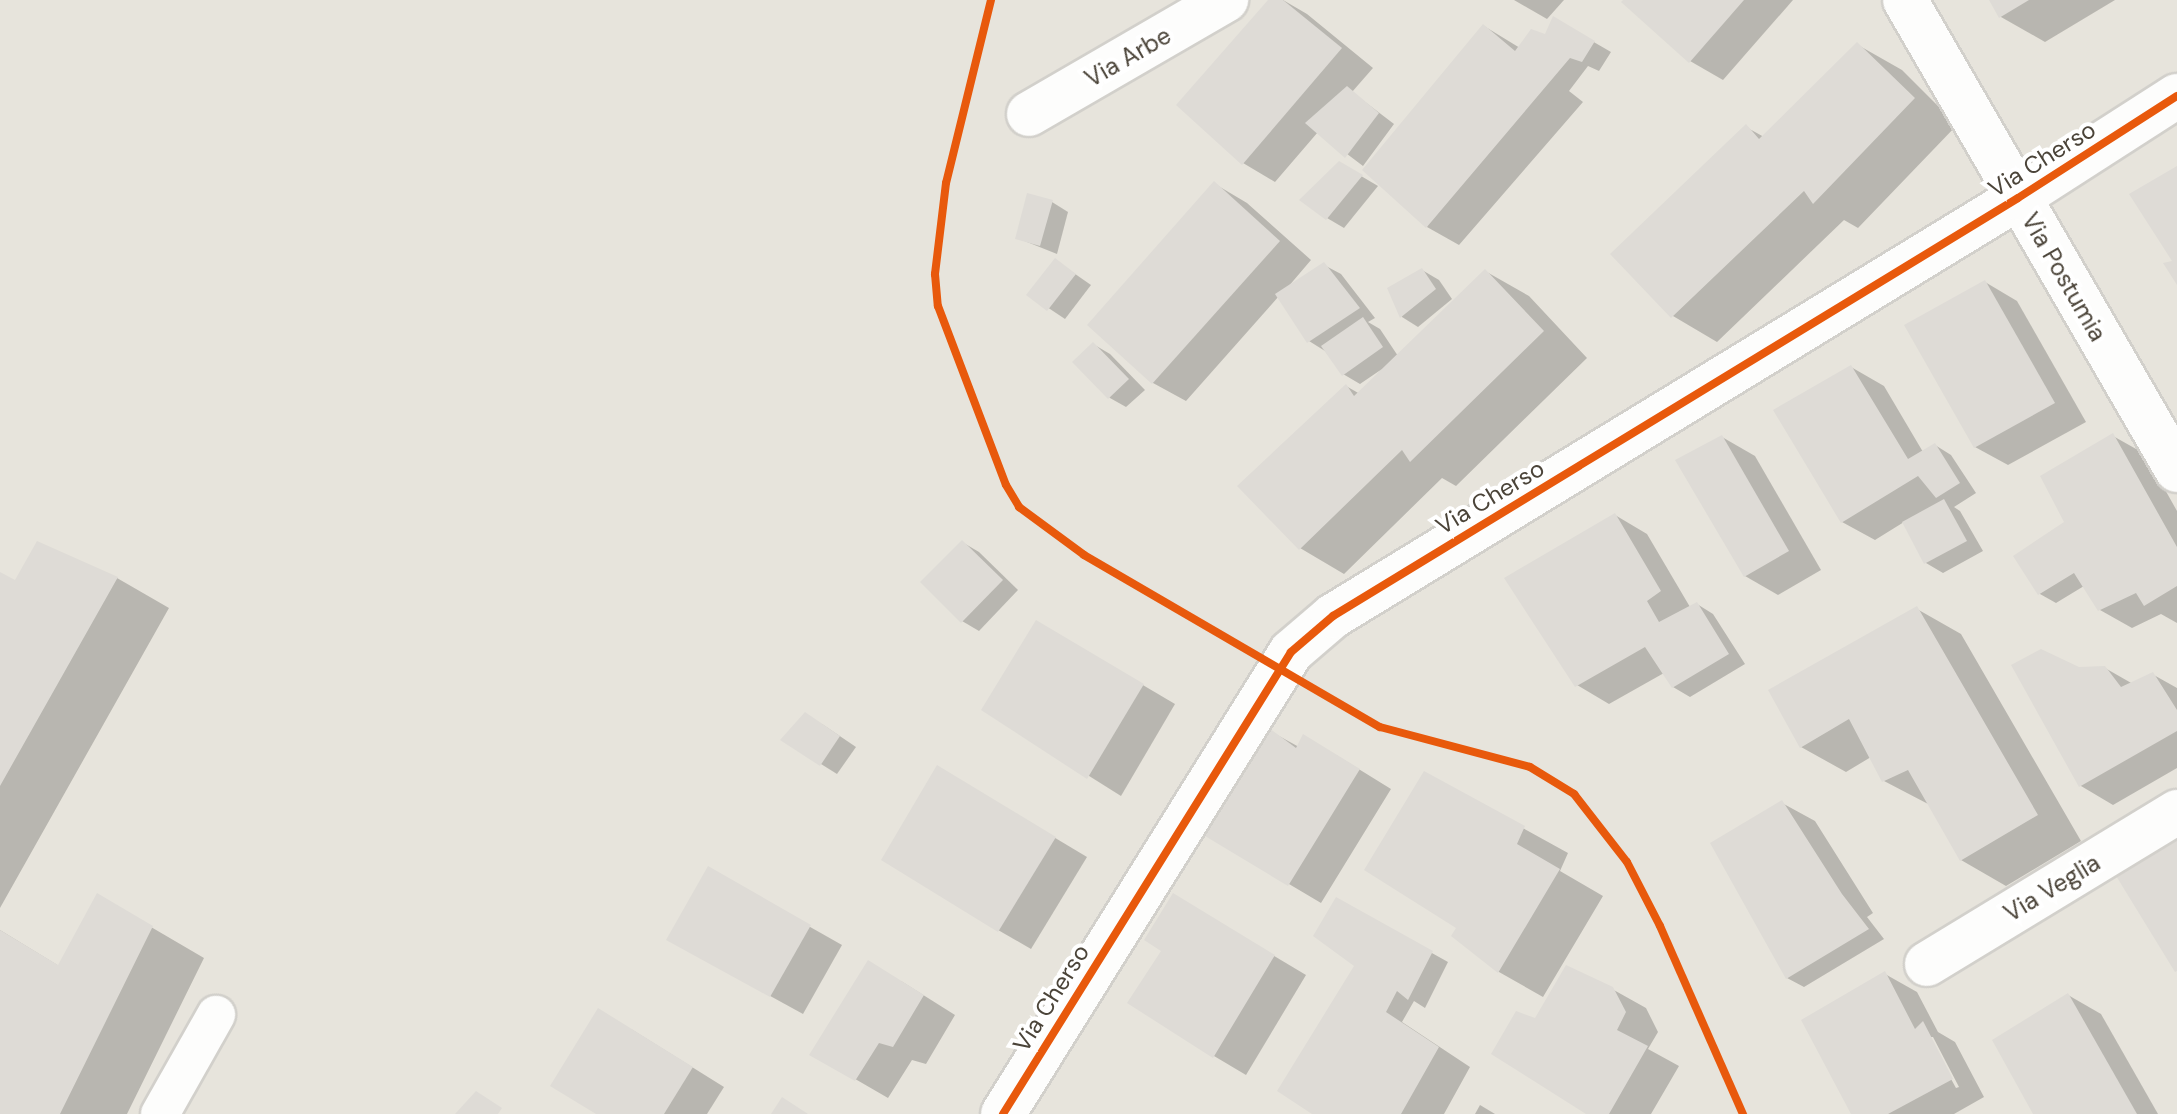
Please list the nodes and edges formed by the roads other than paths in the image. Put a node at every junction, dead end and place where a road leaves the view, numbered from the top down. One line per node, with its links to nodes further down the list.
1 (1226, 0): 4 (street, Via Arbe)
2 (1905, 0): 5 (street, Via Postumia)
3 (2177, 96): 5 (street, Via Cherso)
4 (1029, 114)
5 (2018, 198): 6 (street, Via Postumia); 11 (street, Via Cherso)
6 (2177, 470)
7 (2177, 812): 8 (street, Via Veglia)
8 (1927, 964)
9 (216, 1015): 10 (lane)
10 (160, 1114)
11 (1003, 1114)

